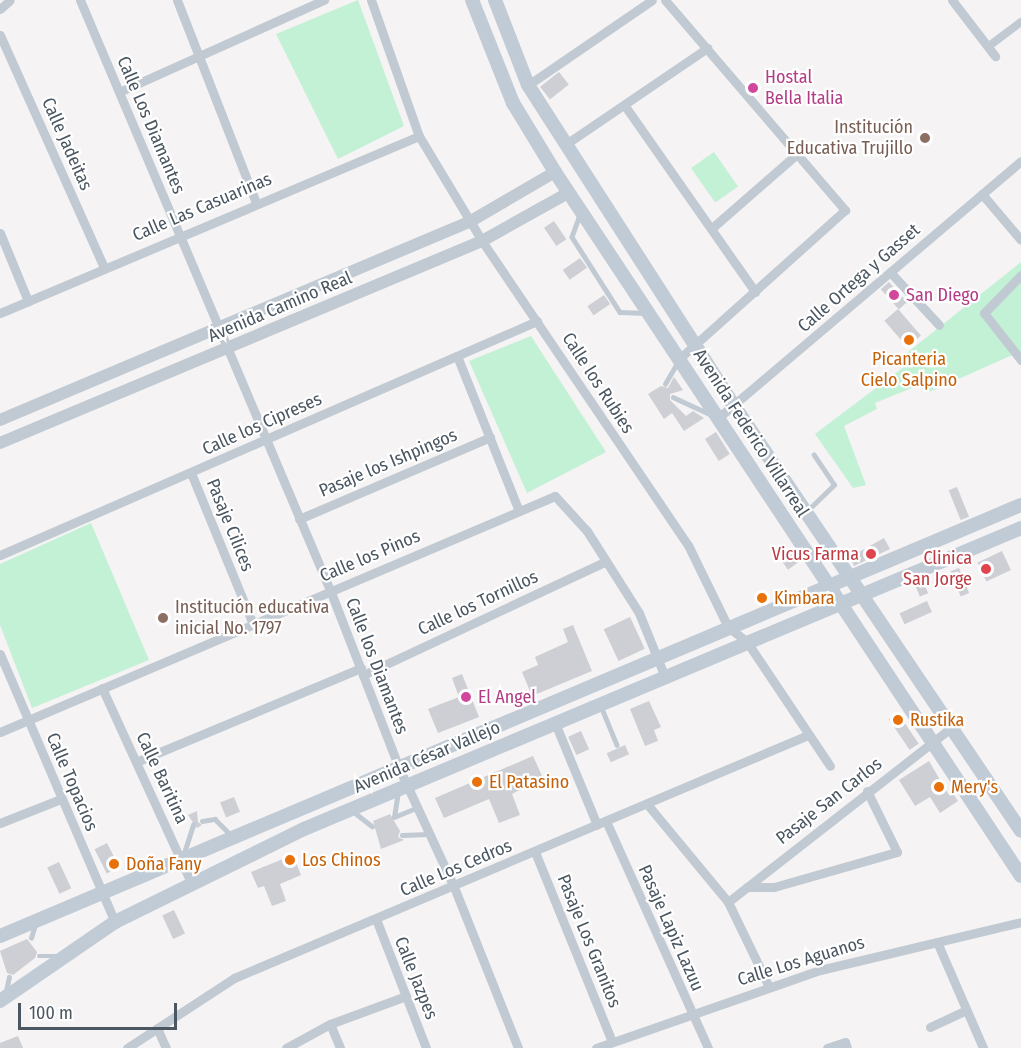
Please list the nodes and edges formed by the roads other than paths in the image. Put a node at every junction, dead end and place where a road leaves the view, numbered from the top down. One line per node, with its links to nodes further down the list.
1 (10, 0): 11 (street)
2 (80, 0): 19 (street, Calle Los Diamantes)
3 (177, 0): 16 (street)
4 (324, 0): 16 (street)
5 (371, 0): 21 (street, Calle los Rubies)
6 (472, 0): 25 (main road, Avenida Federico Villarreal)
7 (495, 0): 18 (main road, Avenida Federico Villarreal)
8 (652, 0): 18 (street)
9 (665, 0): 15 (street)
10 (952, 0): 14 (street)
11 (0, 9)
12 (1021, 22): 14 (street)
13 (0, 35): 36 (street, Calle Jadeitas)
14 (989, 46): 17 (street)
15 (708, 48): 20 (street); 23 (street)
16 (199, 56): 19 (street); 28 (street)
17 (995, 56)
18 (528, 85): 22 (main road, Avenida Federico Villarreal)
19 (119, 92): 33 (street, Calle Los Diamantes)
20 (625, 106): 22 (street); 31 (street)
21 (419, 136): 28 (street, Calle Las Casuarinas); 30 (street, Calle los Rubies)
22 (566, 144): 46 (main road, Avenida Federico Villarreal)
23 (799, 152): 31 (street); 39 (street)
24 (1021, 161): 27 (street, Calle Ortega y Gasset)
25 (555, 172): 26 (main road, Avenida Federico Villarreal); 30 (street, Avenida Camino Real)
26 (568, 193): 29 (main road, Avenida Federico Villarreal); 34 (street, Avenida Camino Real)
27 (982, 194): 35 (street); 37 (street, Calle Ortega y Gasset)
28 (256, 202): 33 (street, Calle Las Casuarinas)
29 (581, 212): 42 (main road, Avenida Federico Villarreal); 42 (lane)
30 (471, 221): 34 (street, Calle los Rubies); 45 (street, Avenida Camino Real)
31 (712, 228): 39 (street)
32 (0, 233): 40 (street)
33 (180, 234): 36 (street, Calle Las Casuarinas); 45 (street, Calle Los Diamantes)
34 (482, 240): 43 (street, Calle los Rubies); 47 (street, Avenida Camino Real)
35 (1021, 240)
36 (104, 267): 40 (street, Calle Las Casuarinas)
37 (890, 272): 44 (street); 53 (street, Calle Ortega y Gasset)
38 (1021, 276): 50 (street)
39 (754, 292): 46 (street)
40 (28, 301): 41 (street, Calle Las Casuarinas)
41 (0, 313)
42 (649, 313): 49 (main road, Avenida Federico Villarreal)
43 (537, 321): 48 (street, Calle los Cipreses); 75 (street, Calle los Rubies)
44 (939, 326)
45 (218, 330): 47 (street, Calle los Diamantes); 55 (street, Avenida Camino Real)
46 (695, 344): 49 (street); 53 (main road, Avenida Federico Villarreal)
47 (226, 349): 57 (street, Calle los Diamantes); 58 (street, Avenida Camino Real)
48 (457, 356): 56 (street); 57 (street, Calle los Cipreses)
49 (680, 358): 51 (lane); 54 (main road, Avenida Federico Villarreal)
50 (1021, 359)
51 (665, 384)
52 (673, 397): 54 (lane)
53 (735, 407): 54 (street, Calle Ortega y Gasset); 63 (main road, Avenida Federico Villarreal)
54 (718, 418): 65 (main road, Avenida Federico Villarreal)
55 (0, 420)
56 (490, 437): 62 (street); 64 (street, Pasaje los Ishpingos)
57 (266, 441): 60 (street, Calle los Cipreses); 64 (street, Calle los Diamantes)
58 (0, 443)
59 (813, 455): 63 (lane)
60 (191, 473): 67 (street, Calle los Cipreses); 74 (street, Pasaje Cilices)
61 (1021, 505): 69 (main road, Avenida César Vallejo)
62 (519, 511): 68 (street, Calle los Pinos); 71 (street, Calle los Pinos)
63 (806, 512): 65 (main road); 69 (main road, Avenida Federico Villarreal)
64 (299, 519): 71 (street, Calle los Diamantes)
65 (788, 522): 70 (main road, Avenida Federico Villarreal)
66 (1021, 528): 72 (main road, Avenida César Vallejo)
67 (0, 555)
68 (606, 561): 78 (street); 79 (street, Calle los Tornillos)
69 (850, 577): 70 (main road, Avenida César Vallejo); 72 (main road, Avenida Federico Villarreal)
70 (829, 585): 73 (main road, Avenida Federico Villarreal); 75 (main road, Avenida César Vallejo)
71 (330, 590): 74 (street, Calle los Pinos); 79 (street, Calle los Diamantes)
72 (860, 594): 73 (main road, Avenida César Vallejo); 87 (main road, Avenida Federico Villarreal)
73 (839, 603): 76 (main road, Avenida César Vallejo); 91 (main road, Avenida Federico Villarreal)
74 (253, 624): 82 (street, Calle los Pinos)
75 (728, 627): 76 (street, Calle los Rubies); 78 (main road, Avenida César Vallejo)
76 (747, 642): 80 (main road, Avenida César Vallejo); 90 (street, Calle los Rubies)
77 (0, 654): 85 (street, Calle Topacios)
78 (656, 658): 80 (street); 81 (main road, Avenida César Vallejo)
79 (362, 672): 93 (street, Calle los Tornillos); 95 (street, Calle los Diamantes)
80 (665, 677): 83 (main road, Avenida César Vallejo)
81 (593, 685): 83 (main road); 84 (main road, Avenida César Vallejo)
82 (102, 688): 85 (street, Calle los Pinos); 93 (street, Calle Baritina)
83 (601, 704): 86 (main road, Avenida César Vallejo); 92 (lane)
84 (518, 718): 89 (main road); 95 (main road, Avenida César Vallejo)
85 (28, 720): 88 (street, Calle los Pinos); 98 (street, Calle Topacios)
86 (555, 723): 89 (main road, Avenida César Vallejo); 106 (street, Pasaje Lapiz Lazuu)
87 (951, 728): 91 (street, Pasaje San Carlos); 101 (main road, Avenida Federico Villarreal)
88 (0, 732)
89 (525, 735): 96 (main road, Avenida César Vallejo)
90 (808, 735): 94 (street, Calle los Rubies); 99 (street, Calle Los Cedros)
91 (932, 743): 97 (street, Pasaje San Carlos); 104 (main road, Avenida Federico Villarreal)
92 (616, 745)
93 (136, 762): 114 (street, Calle Baritina)
94 (830, 766)
95 (399, 768): 96 (street, Calle los Diamantes); 112 (main road, Avenida César Vallejo)
96 (403, 785): 100 (street, Calle los Diamantes); 100 (lane); 102 (main road, Avenida César Vallejo)
97 (867, 791): 118 (street, Pasaje San Carlos); 118 (street)
98 (61, 800): 105 (street); 119 (street, Calle Topacios)
99 (647, 804): 106 (street, Calle Los Cedros); 120 (street)
100 (417, 807): 110 (street, Calle los Diamantes)
101 (1005, 807): 104 (main road); 109 (main road, Avenida Federico Villarreal)
102 (350, 808): 108 (lane); 116 (main road, Avenida César Vallejo)
103 (202, 821): 112 (lane)
104 (984, 821): 115 (main road, Avenida Federico Villarreal)
105 (0, 823)
106 (602, 823): 113 (street, Calle Los Cedros); 135 (street, Pasaje Lapiz Lazuu)
107 (193, 825): 114 (lane)
108 (372, 826)
109 (1021, 831)
110 (430, 834): 111 (lane); 117 (street, Calle los Diamantes)
111 (402, 835)
112 (234, 838): 114 (main road, Avenida César Vallejo)
113 (535, 852): 117 (street, Calle Los Cedros); 139 (street, Pasaje Los Granitos)
114 (181, 861): 116 (street, Calle Baritina); 119 (main road, Avenida César Vallejo)
115 (1021, 876)
116 (191, 882): 123 (main road, Avenida César Vallejo)
117 (454, 887): 121 (street, Calle Los Cedros); 146 (street, Calle los Diamantes)
118 (747, 887): 120 (street, Pasaje San Carlos)
119 (100, 891): 122 (main road, Avenida César Vallejo); 123 (street, Calle Topacios)
120 (728, 902): 131 (street)
121 (376, 919): 132 (street, Calle Jazpes); 138 (street, Calle Los Cedros)
122 (36, 920): 125 (main road, Avenida César Vallejo); 126 (lane)
123 (115, 922): 129 (main road, Avenida César Vallejo)
124 (1021, 922): 127 (street, Calle Los Aguanos)
125 (0, 936)
126 (31, 938)
127 (937, 942): 131 (street, Calle Los Aguanos); 134 (street)
128 (39, 956): 129 (lane)
129 (64, 957): 133 (main road, Avenida César Vallejo)
130 (9, 977): 133 (lane)
131 (769, 987): 135 (street, Calle Los Aguanos)
132 (406, 996): 136 (street); 145 (street, Calle Jazpes)
133 (3, 999)
134 (966, 1010): 137 (street); 150 (street)
135 (690, 1014): 139 (street, Calle Los Aguanos); 148 (street, Pasaje Lapiz Lazuu)
136 (330, 1024): 143 (street); 144 (street)
137 (930, 1027)
138 (157, 1028): 141 (street, Calle Los Cedros); 142 (street)
139 (612, 1042): 147 (street, Calle Los Aguanos)
140 (846, 1045): 149 (street)
141 (127, 1048)
142 (166, 1048)
143 (286, 1048)
144 (340, 1048)
145 (426, 1048)
146 (518, 1048)
147 (596, 1048)
148 (708, 1048)
149 (827, 1048)
150 (983, 1048)

